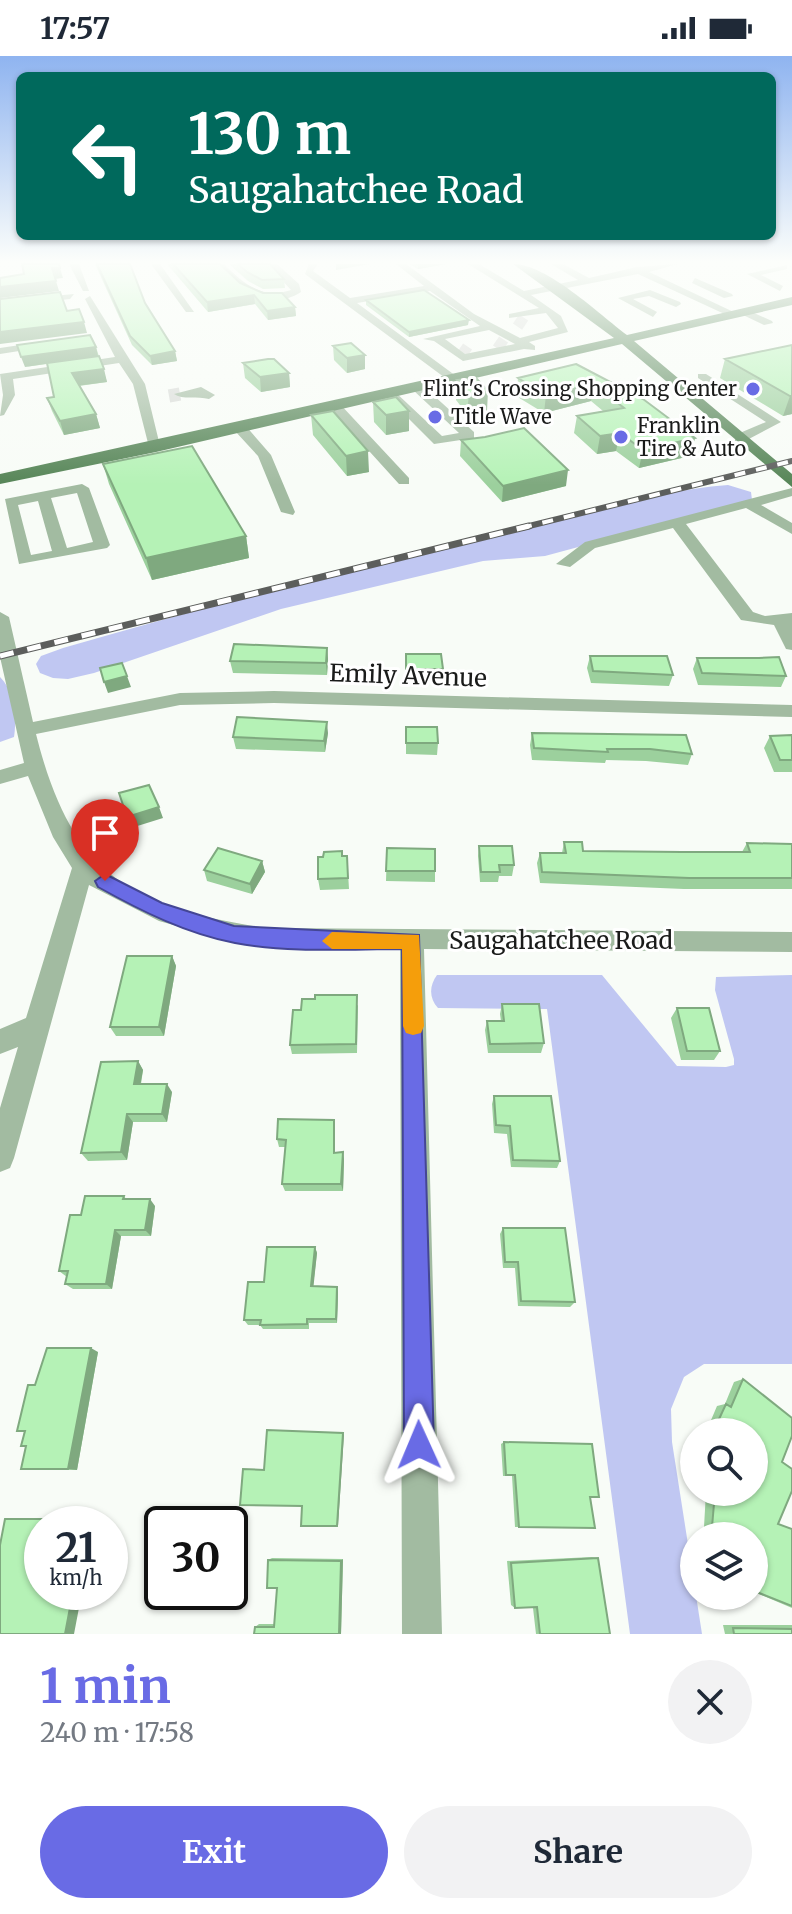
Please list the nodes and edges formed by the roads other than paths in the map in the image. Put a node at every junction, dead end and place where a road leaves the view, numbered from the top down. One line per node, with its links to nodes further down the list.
1 (108, 338): 18 (street)
2 (396, 338): 12 (street)
3 (432, 338): 12 (street)
4 (438, 338): 14 (street)
5 (438, 338): 14 (street)
6 (475, 338): 14 (street)
7 (538, 338): 13 (street)
8 (630, 338): 10 (main road)
9 (653, 338): 19 (main road)
10 (624, 339): 16 (main road); 19 (main road)
11 (65, 342): 15 (street)
12 (403, 343): 23 (street)
13 (524, 343): 14 (street); 17 (street)
14 (482, 346)
15 (0, 351)
16 (573, 351): 17 (main road); 19 (main road)
17 (545, 357): 23 (main road)
18 (123, 359): 22 (street); 35 (street)
19 (649, 361): 24 (main road)
20 (724, 372): 21 (street)
21 (702, 376): 24 (street); 31 (street)
22 (4, 378): 30 (street)
23 (452, 379): 25 (main road)
24 (672, 381): 34 (main road)
25 (417, 387): 26 (main road); 26 (street)
26 (389, 393): 29 (main road)
27 (180, 394): 28 (street)
28 (209, 395)
29 (335, 406): 33 (main road); 37 (street)
30 (0, 412)
31 (775, 425): 32 (street); 34 (street)
32 (792, 425)
33 (240, 428): 35 (main road); 42 (street)
34 (740, 438): 38 (main road)
35 (156, 447): 36 (main road)
36 (0, 479)
37 (404, 481)
38 (792, 482)
39 (792, 492): 41 (street)
40 (43, 495): 45 (street); 46 (street); 46 (street)
41 (749, 504): 43 (street); 44 (street)
42 (288, 512)
43 (677, 523): 48 (street); 50 (street)
44 (792, 529)
45 (22, 551): 46 (street); 47 (street)
46 (61, 553)
47 (0, 556)
48 (564, 564)
49 (0, 617): 53 (street, Saugahatchee Road)
50 (786, 619): 51 (street)
51 (792, 645)
52 (792, 711): 53 (street, Emily Avenue)
53 (24, 730): 54 (street, Saugahatchee Road)
54 (35, 767): 55 (street); 56 (street, Saugahatchee Road)
55 (0, 777)
56 (84, 867): 57 (street, Saugahatchee Road); 59 (street)
57 (412, 941): 58 (street, Saugahatchee Road); 62 (street)
58 (792, 942)
59 (37, 1026): 60 (street); 61 (street)
60 (0, 1042)
61 (0, 1158)
62 (422, 1634)

